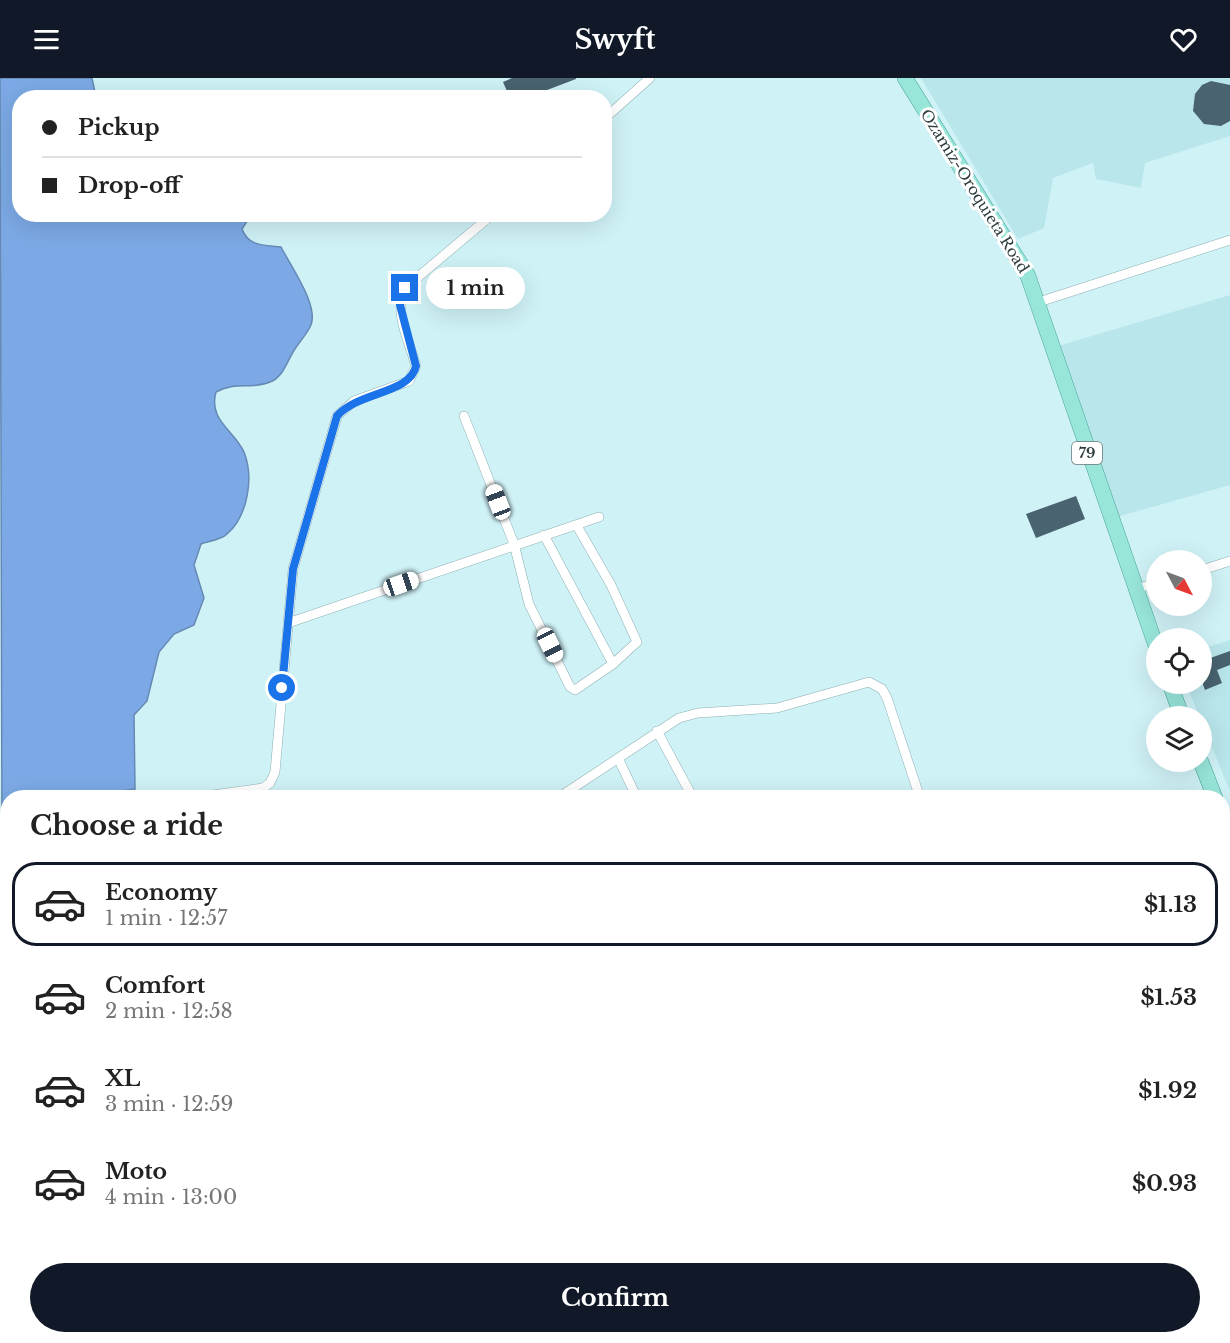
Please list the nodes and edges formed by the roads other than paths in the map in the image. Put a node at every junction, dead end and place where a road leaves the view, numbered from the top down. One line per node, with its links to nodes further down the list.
1 (650, 78): 3 (street)
2 (905, 78): 6 (main road, Ozamiz-Oroquieta Road / 79)
3 (612, 112)
4 (483, 222): 16 (street)
5 (1230, 240): 6 (street)
6 (1036, 303): 15 (main road, Ozamiz-Oroquieta Road / 79)
7 (464, 416): 11 (street)
8 (599, 517): 9 (street)
9 (577, 526): 10 (street); 18 (street)
10 (544, 535): 11 (street); 18 (street)
11 (514, 544): 16 (street); 18 (street)
12 (1230, 561): 13 (street)
13 (1212, 567)
14 (1146, 586): 15 (street)
15 (1136, 589): 17 (main road, Ozamiz-Oroquieta Road / 79)
16 (288, 623): 22 (street)
17 (1150, 628)
18 (613, 664)
19 (657, 731): 20 (street); 25 (street); 26 (street)
20 (618, 758): 23 (street); 24 (street)
21 (1205, 772): 27 (main road)
22 (249, 790)
23 (573, 790)
24 (633, 790)
25 (689, 790)
26 (917, 790)
27 (1212, 790)

